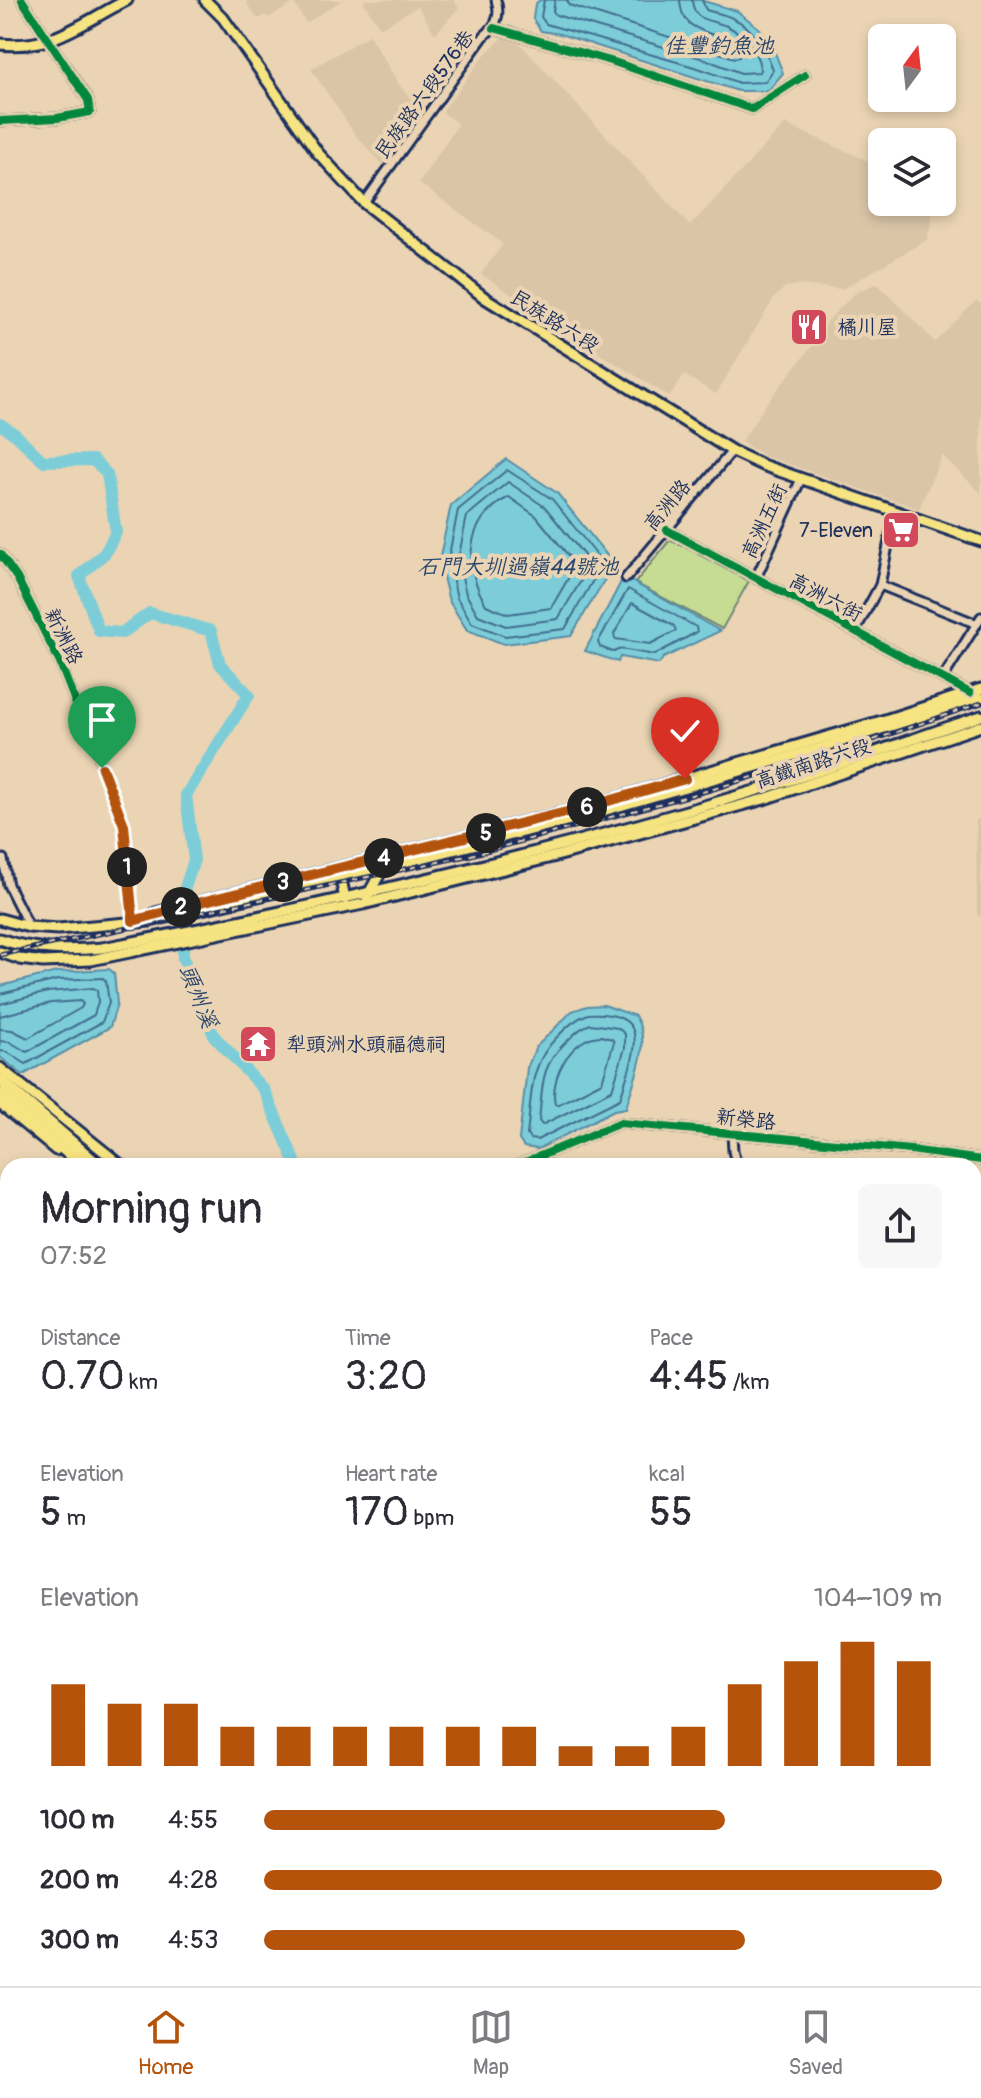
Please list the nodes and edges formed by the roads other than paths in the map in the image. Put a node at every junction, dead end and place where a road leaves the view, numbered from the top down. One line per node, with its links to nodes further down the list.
1 (22, 0): 7 (street)
2 (127, 0): 5 (main road)
3 (205, 0): 11 (main road, 民族路六段)
4 (496, 0): 6 (street, 民族路六段576巷)
5 (110, 4): 7 (main road)
6 (494, 28): 9 (street); 11 (street, 民族路六段576巷)
7 (49, 42): 8 (main road); 10 (street)
8 (0, 44)
9 (805, 75)
10 (0, 121)
11 (364, 203): 12 (main road, 民族路六段)
12 (732, 451): 13 (main road, 民族路六段); 15 (street, 高洲路)
13 (801, 479): 14 (main road, 民族路六段); 19 (street, 高洲五街)
14 (895, 511): 16 (main road, 民族路六段); 20 (street)
15 (667, 530): 18 (street, 高洲路); 19 (street, 高洲六街)
16 (981, 541)
17 (0, 554): 42 (street, 新洲路)
18 (626, 578)
19 (756, 578): 22 (street, 高洲六街)
20 (880, 585): 21 (street); 22 (street)
21 (979, 620): 23 (street)
22 (855, 631): 23 (street, 高洲六街)
23 (943, 678): 25 (street, 高洲六街)
24 (981, 689): 25 (main road, 高鐵南路六段)
25 (970, 693): 29 (main road, 高鐵南路六段)
26 (981, 698): 30 (main road, 高鐵南路六段)
27 (981, 716): 31 (main road, 高鐵南路六段)
28 (981, 726): 32 (main road, 高鐵南路六段)
29 (778, 751): 30 (main road); 33 (main road, 高鐵南路六段)
30 (741, 772): 33 (main road, 高鐵南路六段)
31 (793, 779): 32 (main road); 37 (main road, 高鐵南路六段)
32 (764, 799): 40 (main road, 高鐵南路六段)
33 (410, 856): 35 (main road, 高鐵南路六段); 37 (main road)
34 (3, 859): 43 (street)
35 (386, 862): 36 (main road, 高鐵南路六段); 38 (main road); 42 (main road, 高鐵南路六段)
36 (336, 878): 39 (main road); 42 (main road, 高鐵南路六段)
37 (428, 879): 38 (main road, 高鐵南路六段)
38 (369, 893): 39 (main road, 高鐵南路六段); 40 (main road)
39 (345, 899): 44 (main road, 高鐵南路六段)
40 (363, 904): 45 (main road, 高鐵南路六段)
41 (0, 919): 43 (main road, 高鐵南路六段)
42 (137, 920): 43 (main road, 高鐵南路六段)
43 (29, 927)
44 (0, 939)
45 (0, 952)
46 (0, 1068): 54 (main road)
47 (1, 1084): 50 (highway)
48 (0, 1104): 51 (main road)
49 (732, 1133): 55 (street, 新榮路); 56 (street); 57 (street, 新榮路)
50 (66, 1144): 52 (highway); 53 (highway)
51 (66, 1158)
52 (77, 1158)
53 (87, 1158)
54 (112, 1158)
55 (535, 1158)
56 (735, 1158)
57 (967, 1158)

